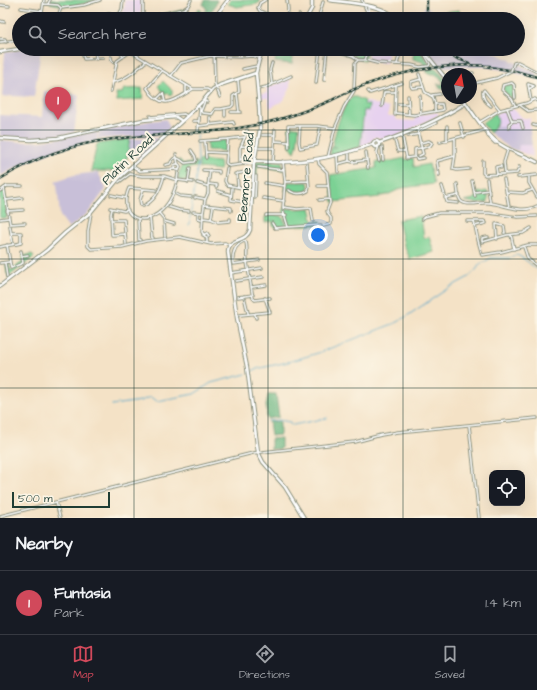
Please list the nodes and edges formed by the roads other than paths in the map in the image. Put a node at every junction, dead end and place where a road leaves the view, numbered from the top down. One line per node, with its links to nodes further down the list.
1 (44, 0): 15 (street)
2 (50, 0): 16 (street)
3 (100, 0): 21 (street)
4 (123, 0): 24 (street)
5 (143, 0): 25 (street)
6 (191, 0): 26 (street)
7 (228, 0): 27 (main road)
8 (265, 0): 28 (street)
9 (287, 0): 29 (street)
10 (312, 0): 30 (main road)
11 (329, 0): 19 (main road)
12 (362, 0): 14 (street)
13 (323, 2): 31 (street)
14 (364, 3)
15 (44, 4): 16 (street); 22 (street)
16 (48, 4): 21 (street)
17 (0, 5): 18 (street)
18 (9, 6)
19 (367, 7): 32 (street); 33 (main road)
20 (21, 8): 22 (street)
21 (61, 8): 23 (street)
22 (42, 11)
23 (58, 12)
24 (120, 12)
25 (143, 12)
26 (170, 12)
27 (219, 12)
28 (263, 12)
29 (287, 12)
30 (310, 12)
31 (320, 12)
32 (368, 12)
33 (387, 12)
34 (0, 21): 35 (street)
35 (4, 22)
36 (0, 39): 39 (street)
37 (12, 41): 39 (street)
38 (0, 42): 39 (street)
39 (6, 42)
40 (12, 50): 41 (main road)
41 (0, 52)
42 (83, 56): 58 (street)
43 (96, 56): 58 (street)
44 (111, 56): 61 (street)
45 (137, 56): 62 (street)
46 (214, 56): 47 (street); 74 (street); 86 (street)
47 (248, 56): 57 (street)
48 (319, 56): 80 (street)
49 (326, 56): 78 (street)
50 (353, 56): 59 (street)
51 (366, 56): 60 (street)
52 (399, 56): 66 (street)
53 (425, 56): 66 (street)
54 (428, 56): 72 (main road)
55 (123, 57): 65 (street)
56 (103, 58): 58 (street)
57 (260, 58): 67 (main road, Beamore Road)
58 (96, 59)
59 (358, 60): 60 (street); 147 (street)
60 (365, 60): 66 (street)
61 (112, 61): 64 (street); 65 (street)
62 (146, 61): 69 (street); 79 (street)
63 (272, 63): 82 (street)
64 (112, 64)
65 (116, 64): 79 (street)
66 (397, 64)
67 (257, 66): 68 (street); 71 (main road, Beamore Road)
68 (244, 69)
69 (162, 71): 74 (street); 103 (street)
70 (537, 72): 81 (street, bridge)
71 (256, 73): 76 (main road, Platin Road); 89 (main road, Beamore Road)
72 (441, 73)
73 (419, 74): 77 (street)
74 (171, 76): 84 (street)
75 (291, 76): 82 (street)
76 (238, 79): 86 (main road, Platin Road); 96 (street)
77 (421, 79): 87 (street); 87 (street)
78 (324, 80)
79 (113, 82): 91 (street)
80 (316, 83)
81 (477, 83)
82 (272, 84): 89 (street)
83 (402, 84): 85 (street)
84 (186, 85): 88 (street); 95 (street)
85 (396, 85): 93 (street); 94 (street)
86 (216, 87): 92 (main road, Platin Road); 101 (street)
87 (423, 87): 100 (street)
88 (193, 89): 92 (street); 95 (street)
89 (258, 89): 176 (main road, Beamore Road)
90 (529, 89): 104 (street)
91 (111, 91)
92 (211, 91): 114 (main road, Platin Road)
93 (368, 91)
94 (396, 92): 115 (street); 125 (street)
95 (186, 93): 106 (street)
96 (237, 94): 119 (street); 124 (street)
97 (440, 94): 100 (street)
98 (408, 96): 110 (street)
99 (420, 96): 126 (street)
100 (432, 96): 108 (street)
101 (220, 97)
102 (515, 98): 113 (street)
103 (157, 99): 106 (street); 106 (street)
104 (531, 100): 105 (street); 113 (street)
105 (537, 101)
106 (165, 102)
107 (207, 102): 119 (street)
108 (435, 103): 120 (street); 123 (street)
109 (398, 104): 110 (street)
110 (408, 104): 125 (street)
111 (464, 104): 131 (main road)
112 (467, 104): 137 (main road)
113 (515, 105): 118 (street)
114 (198, 106): 129 (main road, Platin Road); 135 (street)
115 (382, 106)
116 (491, 106): 121 (street)
117 (521, 106): 122 (street)
118 (506, 108): 121 (street); 136 (street)
119 (225, 109): 130 (street)
120 (435, 110)
121 (500, 110): 137 (street)
122 (537, 110)
123 (439, 111): 126 (street); 131 (street)
124 (231, 112)
125 (409, 114): 126 (street)
126 (421, 114)
127 (150, 116): 128 (street)
128 (167, 116): 129 (street); 133 (main road); 163 (main road)
129 (188, 116): 133 (main road, Platin Road)
130 (225, 116)
131 (441, 116): 153 (main road)
132 (210, 117): 141 (street)
133 (182, 121): 207 (main road, Platin Road)
134 (193, 121): 135 (street)
135 (198, 121): 143 (street)
136 (513, 121): 148 (street); 149 (street)
137 (480, 122): 154 (main road)
138 (436, 123): 153 (street)
139 (460, 123): 162 (street)
140 (234, 124): 141 (street)
141 (210, 125): 143 (street)
142 (533, 125): 146 (street)
143 (198, 126): 155 (street)
144 (300, 126): 147 (street); 150 (street); 171 (street)
145 (447, 126): 170 (street)
146 (537, 126)
147 (335, 128): 192 (street)
148 (509, 128)
149 (523, 128)
150 (320, 129)
151 (247, 130): 161 (street)
152 (275, 130): 158 (street)
153 (418, 130): 156 (street); 159 (main road)
154 (485, 130): 162 (street); 181 (main road)
155 (198, 132)
156 (419, 134): 160 (street); 173 (street)
157 (262, 135): 158 (street)
158 (275, 135): 168 (street)
159 (402, 136): 174 (main road); 183 (street)
160 (408, 136)
161 (245, 137): 164 (street); 175 (street)
162 (464, 137): 165 (street)
163 (0, 138)
164 (228, 139): 167 (street); 186 (street)
165 (455, 139): 170 (street); 191 (street)
166 (200, 141): 167 (street)
167 (205, 141): 184 (street)
168 (275, 141): 171 (street); 178 (street)
169 (395, 141): 183 (street)
170 (447, 141): 172 (street)
171 (288, 142): 179 (street)
172 (440, 142)
173 (420, 143): 180 (street); 180 (street)
174 (376, 145): 189 (main road); 193 (street)
175 (241, 146): 176 (street); 203 (street)
176 (258, 147): 178 (street); 203 (main road, Beamore Road)
177 (382, 147): 194 (street)
178 (274, 148): 208 (street)
179 (289, 148)
180 (422, 148): 190 (street); 195 (street)
181 (508, 149): 209 (main road); 231 (street)
182 (191, 150): 196 (street)
183 (405, 151): 195 (street)
184 (206, 152): 186 (street); 197 (street)
185 (366, 152): 200 (street)
186 (226, 153): 203 (street)
187 (176, 154): 196 (street)
188 (349, 154): 205 (street)
189 (337, 156): 192 (main road); 211 (street)
190 (419, 156)
191 (455, 156): 223 (street); 233 (street)
192 (328, 157): 199 (main road)
193 (378, 157): 194 (street); 206 (street)
194 (383, 157): 201 (street)
195 (415, 157): 198 (street)
196 (177, 158): 212 (street); 216 (street)
197 (206, 158)
198 (424, 158)
199 (318, 159): 204 (main road); 222 (street)
200 (367, 160): 205 (street); 219 (street)
201 (383, 160)
202 (483, 160): 232 (street)
203 (254, 161): 208 (main road); 239 (main road, Beamore Road)
204 (283, 161): 208 (main road); 226 (street)
205 (349, 161): 211 (street)
206 (379, 161)
207 (136, 162): 213 (main road, Platin Road); 221 (street)
208 (273, 162)
209 (537, 162)
210 (307, 163): 244 (street)
211 (338, 164): 228 (street)
212 (165, 165)
213 (132, 166): 221 (street); 304 (main road, Platin Road)
214 (258, 167): 226 (street)
215 (519, 167): 231 (street)
216 (176, 168): 216 (street); 221 (street); 243 (street)
217 (190, 168): 247 (street)
218 (227, 168): 260 (street)
219 (368, 168)
220 (501, 168): 232 (street)
221 (137, 169)
222 (325, 169): 230 (street); 257 (street)
223 (469, 169)
224 (204, 170): 225 (street)
225 (210, 170): 229 (street); 253 (street)
226 (284, 170): 249 (street)
227 (252, 171): 262 (street)
228 (338, 172)
229 (219, 173)
230 (322, 173)
231 (505, 173): 232 (street)
232 (497, 174)
233 (439, 175)
234 (164, 176): 237 (street); 243 (street); 263 (street)
235 (528, 176): 236 (street); 238 (street); 268 (street)
236 (537, 176)
237 (124, 177): 242 (street); 246 (street)
238 (518, 177)
239 (255, 178): 265 (main road, Beamore Road); 277 (street)
240 (487, 179): 267 (street)
241 (504, 179): 273 (street)
242 (126, 180)
243 (177, 180): 247 (street); 271 (street)
244 (308, 181): 249 (street); 266 (street)
245 (472, 181): 272 (street)
246 (119, 182)
247 (188, 182): 248 (street)
248 (193, 182)
249 (285, 182): 255 (street)
250 (197, 183): 253 (street)
251 (265, 183): 255 (street)
252 (457, 184): 275 (street)
253 (208, 185): 259 (street); 286 (street)
254 (22, 186): 261 (street)
255 (285, 186): 290 (street)
256 (318, 186): 257 (street)
257 (328, 186): 287 (street)
258 (442, 186): 285 (street)
259 (216, 187)
260 (232, 187): 262 (street); 276 (street)
261 (4, 188): 269 (street); 288 (street)
262 (238, 188): 265 (street)
263 (143, 189): 264 (street); 282 (street)
264 (156, 190)
265 (253, 190): 348 (main road, Beamore Road)
266 (289, 190)
267 (489, 190): 272 (street); 291 (street)
268 (532, 190): 273 (street); 280 (street)
269 (0, 191)
270 (218, 191): 276 (street)
271 (174, 192): 279 (street); 295 (street)
272 (474, 192): 278 (street)
273 (506, 192): 299 (street)
274 (111, 195): 282 (street)
275 (459, 195): 285 (street); 291 (street)
276 (231, 196): 292 (street)
277 (256, 196)
278 (475, 196)
279 (191, 197)
280 (537, 197)
281 (22, 198): 288 (street)
282 (126, 198): 301 (street)
283 (195, 198): 286 (street)
284 (263, 198): 290 (street)
285 (445, 198): 293 (street)
286 (206, 199): 294 (street)
287 (330, 199): 289 (street); 331 (street)
288 (6, 200): 303 (street)
289 (319, 200)
290 (284, 201): 296 (street)
291 (490, 202): 299 (street)
292 (250, 203)
293 (458, 203)
294 (204, 205): 298 (street); 309 (street)
295 (166, 206): 305 (street); 306 (street)
296 (283, 206): 310 (street); 323 (street)
297 (537, 206): 299 (street)
298 (212, 207): 302 (street); 318 (street)
299 (509, 207)
300 (23, 210): 303 (street)
301 (128, 210): 316 (street); 321 (street)
302 (231, 211)
303 (7, 212): 313 (street)
304 (91, 212): 344 (street); 370 (main road, Platin Road)
305 (159, 212): 314 (street); 322 (street)
306 (189, 212)
307 (193, 212): 308 (street)
308 (198, 212): 309 (street); 317 (street)
309 (203, 213): 317 (street)
310 (284, 215): 311 (street); 331 (street)
311 (266, 216)
312 (537, 216): 320 (street)
313 (8, 218): 315 (street); 326 (street)
314 (150, 218): 316 (street); 341 (street)
315 (0, 219)
316 (138, 219): 343 (street)
317 (202, 219): 318 (street); 337 (street)
318 (211, 219): 319 (street)
319 (230, 219)
320 (422, 219)
321 (111, 220): 335 (street); 335 (street)
322 (164, 221): 328 (street); 338 (street)
323 (313, 221)
324 (467, 221): 325 (street)
325 (474, 221): 330 (street); 330 (street)
326 (25, 223)
327 (272, 223): 331 (street)
328 (174, 224)
329 (10, 226): 333 (street)
330 (474, 226): 352 (street)
331 (288, 227)
332 (531, 228): 336 (street)
333 (11, 233): 345 (street); 345 (street)
334 (504, 233): 342 (street)
335 (125, 234): 346 (street)
336 (511, 234): 342 (street); 352 (street)
337 (203, 235): 339 (street); 344 (street)
338 (166, 237)
339 (208, 237)
340 (488, 237): 342 (street)
341 (153, 238)
342 (497, 239)
343 (140, 240)
344 (208, 243): 348 (street)
345 (13, 244): 347 (street)
346 (126, 244)
347 (7, 245): 351 (street); 357 (street)
348 (229, 245): 364 (main road)
349 (537, 245): 350 (street)
350 (524, 246): 352 (street); 361 (street)
351 (0, 247)
352 (514, 249)
353 (21, 251): 355 (street)
354 (28, 254): 355 (street)
355 (22, 256): 357 (street)
356 (260, 260): 358 (street)
357 (9, 262): 359 (street)
358 (247, 262): 358 (street); 363 (street)
359 (5, 263): 360 (street); 365 (street)
360 (0, 264)
361 (537, 266)
362 (262, 268): 363 (street)
363 (249, 270): 364 (street); 367 (street)
364 (231, 273): 383 (main road)
365 (8, 276)
366 (263, 277): 367 (street)
367 (250, 279): 368 (street); 371 (street)
368 (236, 281)
369 (266, 285): 371 (street)
370 (0, 286)
371 (251, 287): 372 (street)
372 (252, 295): 373 (street); 375 (street)
373 (244, 296): 374 (street); 377 (street)
374 (238, 297)
375 (265, 298): 376 (street); 378 (street)
376 (270, 298)
377 (248, 314): 378 (street); 379 (street)
378 (255, 314): 380 (street)
379 (240, 315)
380 (256, 318)
381 (537, 418): 382 (street)
382 (469, 425): 383 (street); 388 (street)
383 (258, 452): 384 (street); 387 (main road)
384 (56, 502): 385 (street); 386 (street)
385 (0, 516)
386 (60, 518)
387 (304, 518)
388 (479, 518)

